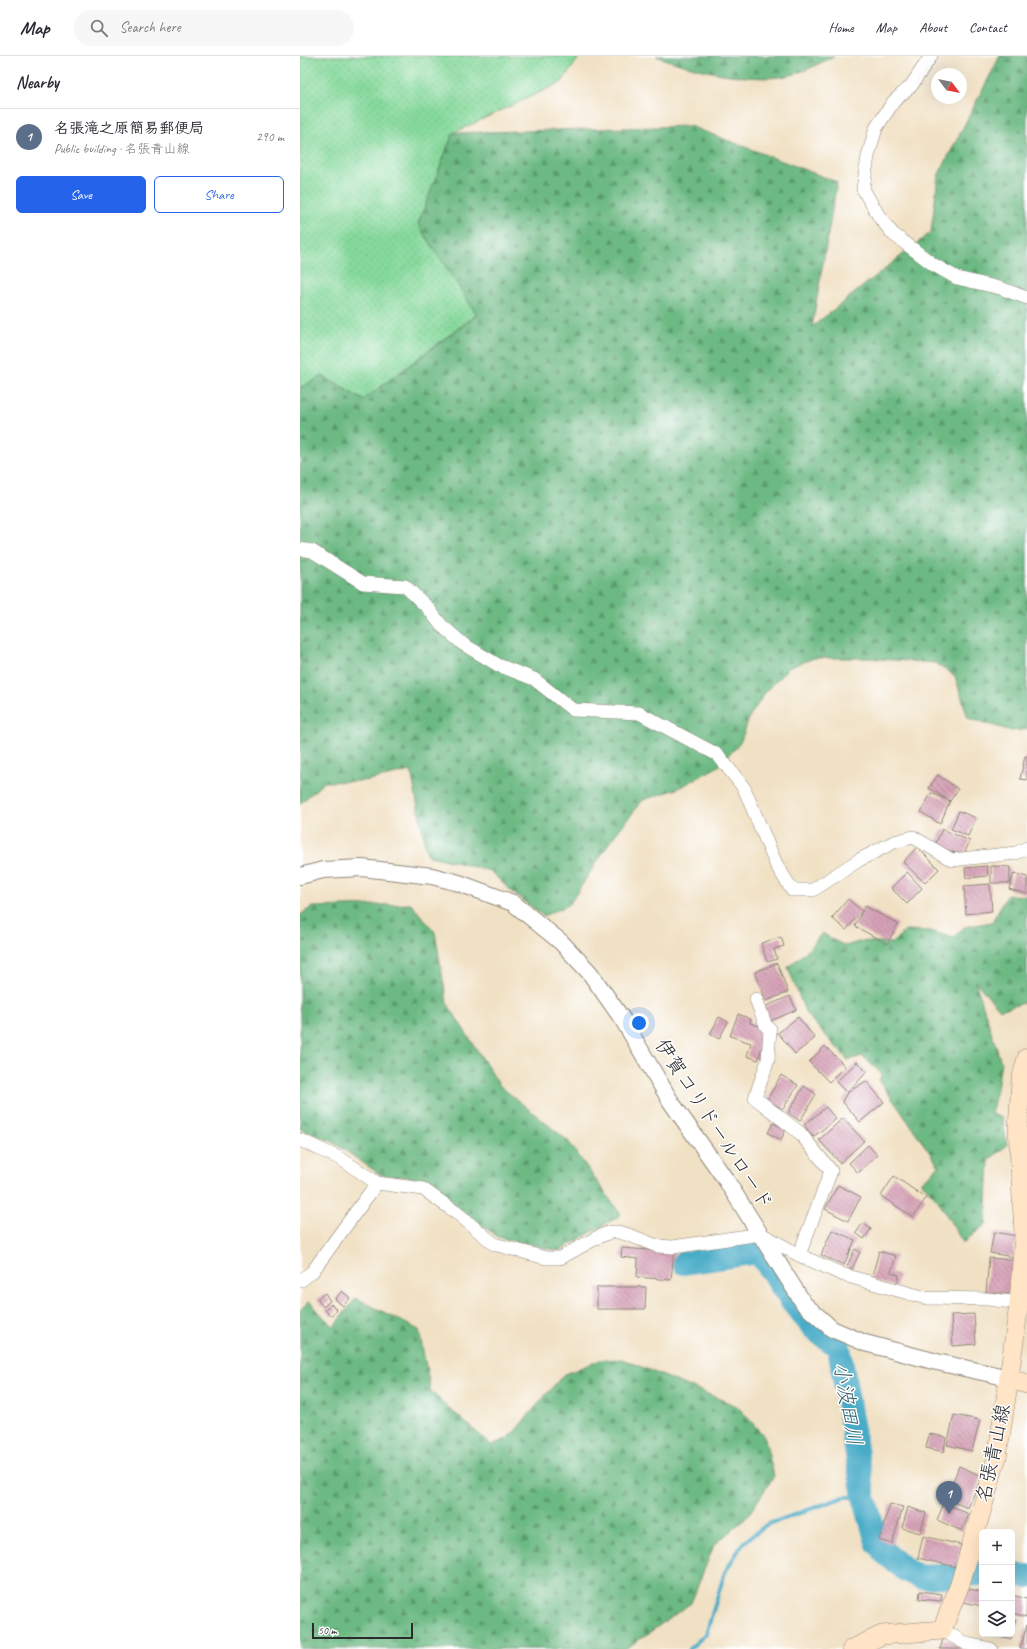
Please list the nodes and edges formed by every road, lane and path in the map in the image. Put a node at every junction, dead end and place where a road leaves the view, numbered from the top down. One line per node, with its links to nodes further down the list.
1 (931, 56): 2 (street)
2 (1027, 298)
3 (300, 549): 4 (street)
4 (1027, 848)
5 (300, 876): 10 (street, 伊賀コリドールロード)
6 (756, 999): 11 (street)
7 (1027, 1058): 13 (main road, 名張青山線)
8 (300, 1140): 9 (street)
9 (377, 1182): 10 (street); 12 (street)
10 (761, 1234): 11 (street); 14 (street, 伊賀コリドールロード)
11 (799, 1255): 13 (street)
12 (300, 1281)
13 (1023, 1304): 14 (main road, 名張青山線)
14 (1008, 1378): 15 (main road); 16 (main road, 名張青山線)
15 (1027, 1384)
16 (942, 1630): 17 (main road); 18 (street)
17 (852, 1649)
18 (991, 1649)

